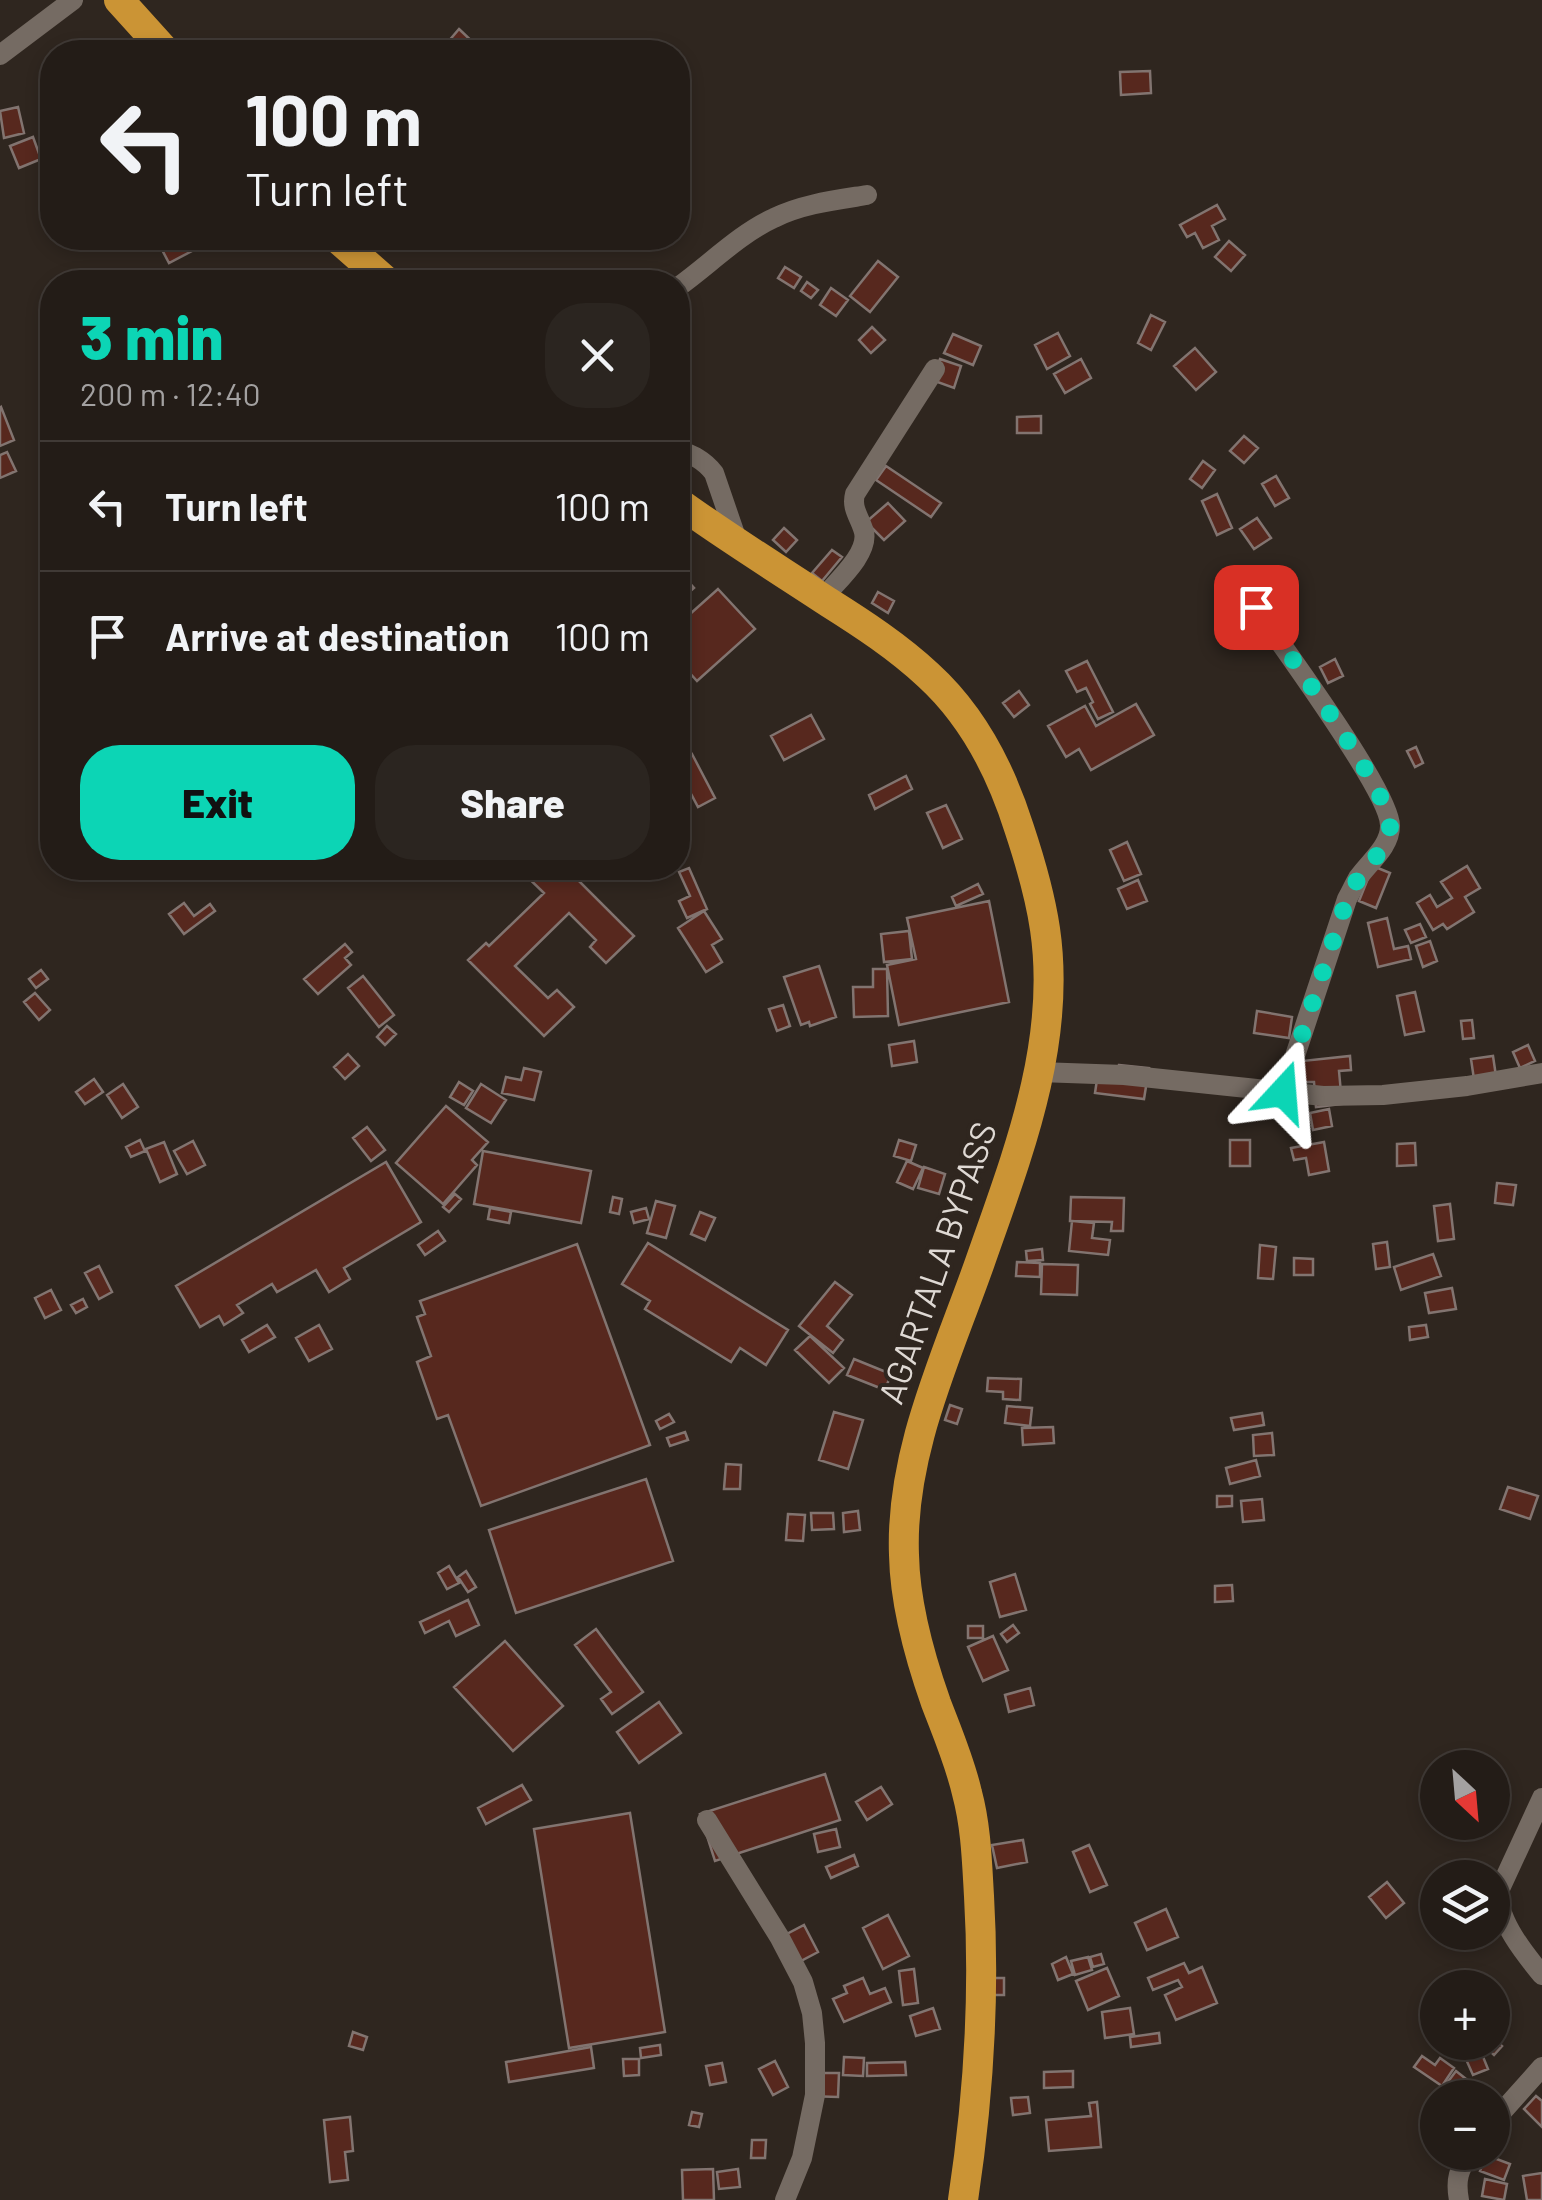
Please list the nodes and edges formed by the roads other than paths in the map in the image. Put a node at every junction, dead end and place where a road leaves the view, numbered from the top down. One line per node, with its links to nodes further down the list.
1 (73, 0): 4 (street)
2 (119, 0): 3 (highway)
3 (155, 40)
4 (0, 56)
5 (867, 195): 8 (street)
6 (352, 250): 7 (highway)
7 (374, 270)
8 (690, 278)
9 (935, 369): 13 (street)
10 (690, 454): 12 (street)
11 (690, 510): 12 (highway, AGARTALA BYPASS)
12 (738, 543): 13 (highway, AGARTALA BYPASS)
13 (822, 598): 15 (highway, AGARTALA BYPASS)
14 (1256, 607): 17 (street)
15 (1039, 1072): 17 (street); 25 (highway, AGARTALA BYPASS)
16 (1542, 1073): 17 (street)
17 (1283, 1092)
18 (1542, 1798): 20 (street)
19 (707, 1820): 24 (street)
20 (1542, 1975)
21 (1542, 2067): 22 (street)
22 (1510, 2103)
23 (1459, 2170): 26 (street)
24 (785, 2200)
25 (963, 2200)
26 (1459, 2200)

